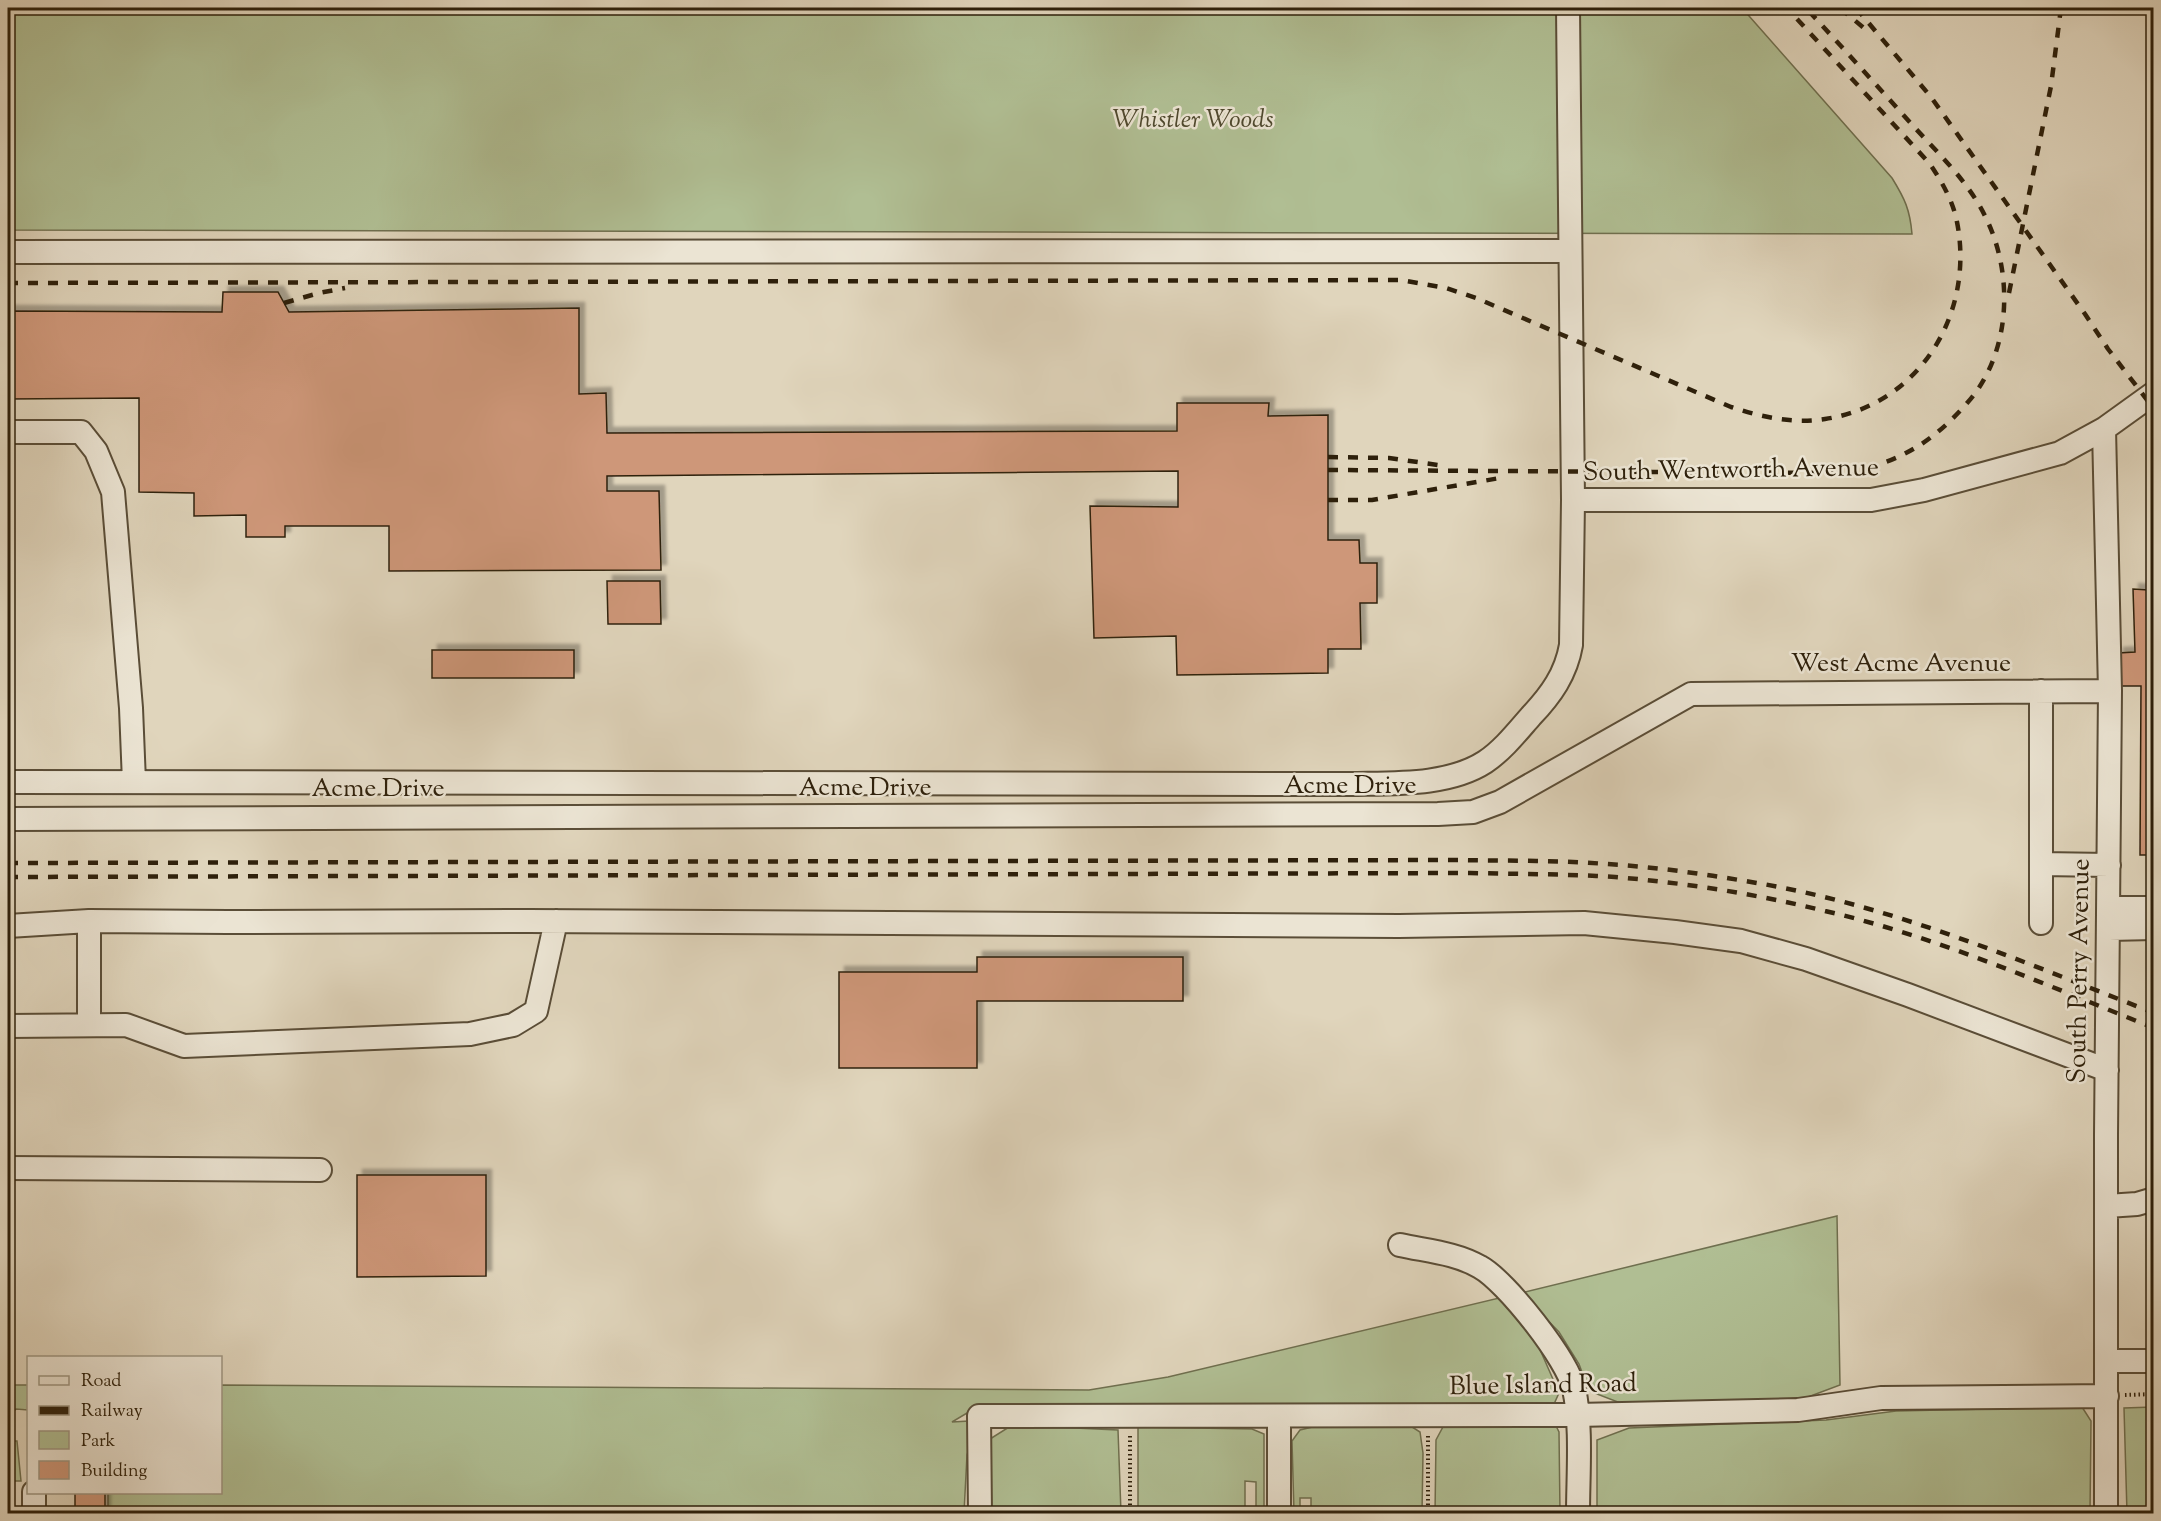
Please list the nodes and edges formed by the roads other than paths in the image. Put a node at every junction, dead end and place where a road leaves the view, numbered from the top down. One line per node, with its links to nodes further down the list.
1 (1568, 8): 2 (street)
2 (1570, 251): 3 (street); 7 (street)
3 (8, 252)
4 (2154, 393): 5 (street, South Wentworth Avenue)
5 (2104, 429): 7 (street, South Wentworth Avenue); 9 (street, South Perry Avenue)
6 (8, 432): 12 (street)
7 (1573, 500): 12 (street, South Wentworth Avenue)
8 (2041, 691): 9 (street, West Acme Avenue); 10 (street, West Acme Avenue); 14 (street)
9 (2110, 691): 15 (street, South Perry Avenue)
10 (1691, 694): 13 (street, Acme Drive)
11 (8, 782): 12 (street, South Wentworth Avenue)
12 (134, 782)
13 (8, 819)
14 (2041, 864): 15 (street); 20 (street)
15 (2109, 865): 17 (street, South Perry Avenue)
16 (2154, 908): 17 (street)
17 (2109, 918): 22 (street); 25 (street, South Perry Avenue)
18 (88, 921): 19 (street); 21 (street); 23 (street)
19 (556, 921): 23 (street); 25 (street)
20 (2041, 923)
21 (8, 926)
22 (2154, 928)
23 (89, 1025): 24 (street)
24 (8, 1026)
25 (2107, 1070): 29 (street, South Perry Avenue)
26 (8, 1168): 27 (street)
27 (320, 1170)
28 (2151, 1204): 29 (street)
29 (2107, 1206): 31 (street, South Perry Avenue)
30 (1400, 1245): 34 (street)
31 (2107, 1361): 32 (street); 33 (street, South Perry Avenue)
32 (2154, 1361)
33 (2107, 1396): 34 (street, Blue Island Road); 41 (street, South Perry Avenue)
34 (1577, 1415): 35 (street, Blue Island Road); 40 (street)
35 (1279, 1416): 38 (street, Blue Island Road); 39 (street)
36 (34, 1494): 37 (street)
37 (34, 1514)
38 (980, 1514)
39 (1279, 1514)
40 (1578, 1514)
41 (2106, 1514)

